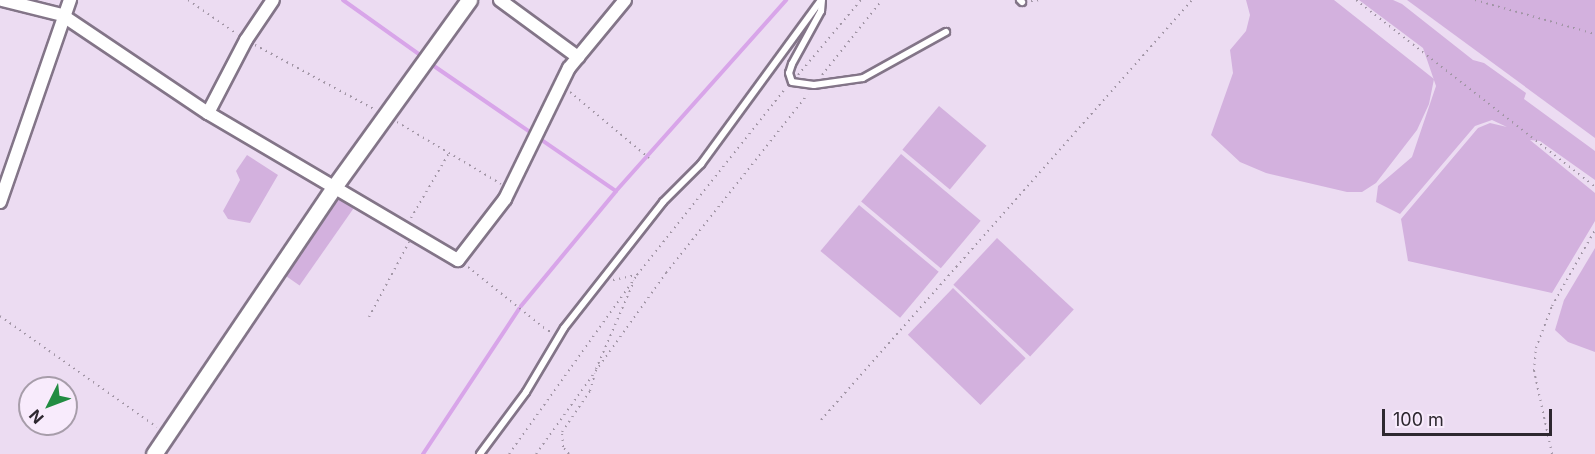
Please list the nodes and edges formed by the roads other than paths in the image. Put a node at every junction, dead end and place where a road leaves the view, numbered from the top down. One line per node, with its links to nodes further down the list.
1 (2, 0): 8 (street)
2 (70, 0): 8 (street)
3 (273, 0): 11 (street)
4 (468, 0): 12 (street)
5 (500, 0): 10 (street)
6 (625, 0): 10 (street)
7 (822, 0): 9 (lane); 15 (lane)
8 (62, 15): 11 (street); 13 (street)
9 (946, 32)
10 (578, 57): 12 (street)
11 (208, 113): 12 (street)
12 (334, 187): 14 (street)
13 (0, 202)
14 (154, 454)
15 (480, 454)

